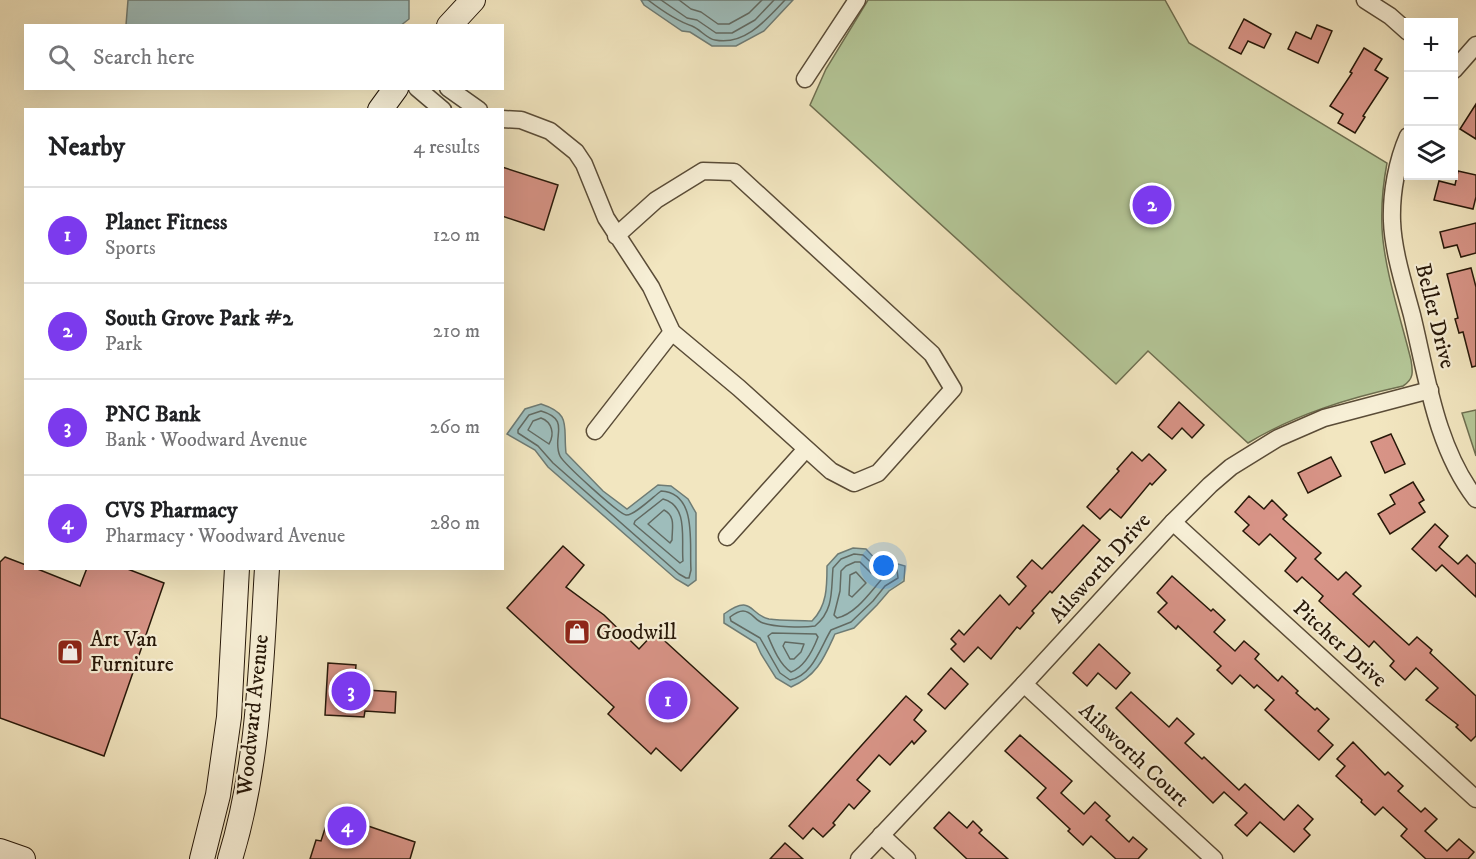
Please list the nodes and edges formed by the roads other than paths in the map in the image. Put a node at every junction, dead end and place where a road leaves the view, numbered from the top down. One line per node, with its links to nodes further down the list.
1 (473, 0): 4 (main road)
2 (857, 0): 8 (street)
3 (1365, 0): 5 (street)
4 (451, 24)
5 (1404, 28)
6 (1476, 45): 7 (street)
7 (1458, 65)
8 (805, 79)
9 (395, 90): 12 (main road)
10 (419, 90): 13 (street)
11 (451, 90): 14 (street)
12 (381, 108)
13 (441, 108)
14 (476, 108)
15 (504, 118): 17 (street)
16 (1404, 149): 19 (street, Beller Drive)
17 (616, 236): 18 (street); 21 (street)
18 (672, 332): 20 (street); 21 (street)
19 (1430, 390): 22 (street, Beller Drive); 23 (street, Ailsworth Drive)
20 (596, 431)
21 (806, 449): 24 (street)
22 (1476, 499)
23 (1173, 522): 27 (street, Ailsworth Drive); 28 (street, Pitcher Drive)
24 (727, 537)
25 (237, 570): 32 (main road, Woodward Avenue)
26 (267, 570): 33 (main road, Woodward Avenue)
27 (1024, 684): 29 (street, Ailsworth Drive); 36 (street, Ailsworth Court)
28 (1476, 799)
29 (881, 835): 34 (street, Ailsworth Drive); 35 (street)
30 (0, 851): 31 (main road)
31 (23, 859)
32 (202, 859)
33 (230, 859)
34 (859, 859)
35 (907, 859)
36 (1214, 859)

